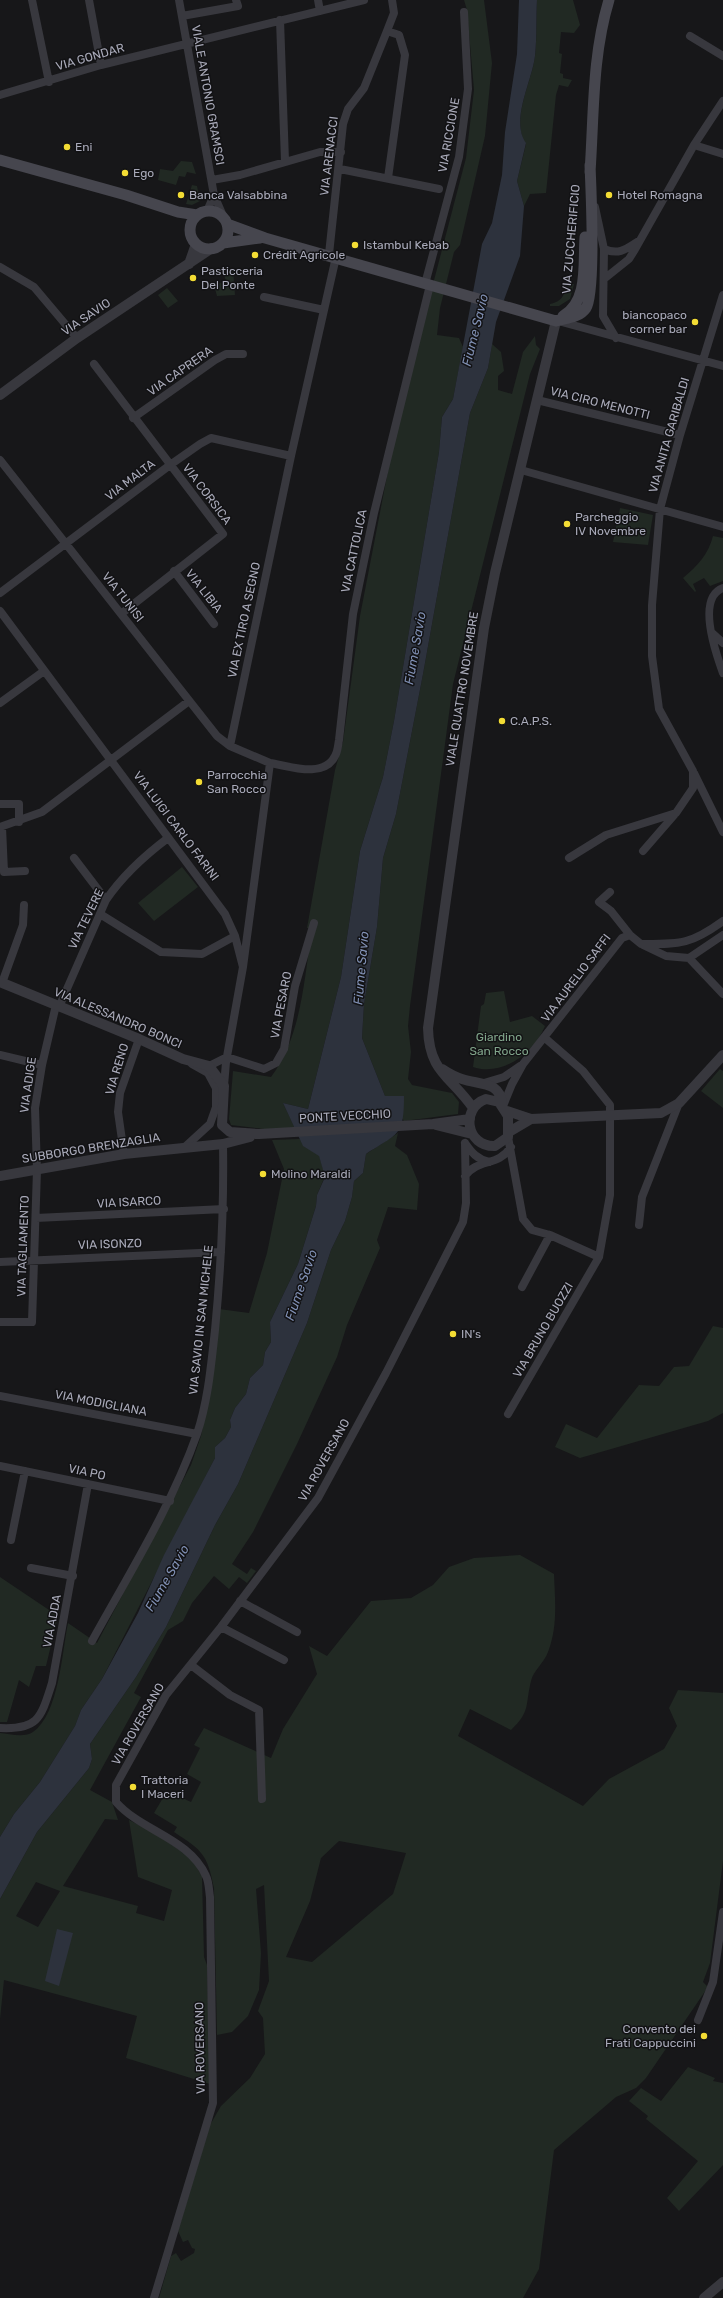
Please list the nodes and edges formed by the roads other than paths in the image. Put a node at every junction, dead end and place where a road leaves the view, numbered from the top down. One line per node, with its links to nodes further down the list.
1 (32, 0): 18 (street)
2 (89, 0): 17 (street)
3 (179, 0): 11 (street, VIALE ANTONIO GRAMSCI)
4 (236, 0): 11 (street)
5 (318, 0): 9 (street)
6 (364, 0): 9 (street, VIA GONDAR)
7 (392, 0): 13 (street, VIA ARENACCI)
8 (609, 0): 26 (main road, VIA ZUCCHERIFICIO)
9 (320, 11): 12 (street, VIA GONDAR)
10 (464, 12): 47 (street, VIA RICCIONE)
11 (182, 16): 15 (street, VIALE ANTONIO GRAMSCI)
12 (280, 20): 15 (street, VIA GONDAR); 25 (street)
13 (387, 31): 22 (street, VIA ARENACCI); 28 (street)
14 (690, 36): 16 (street)
15 (187, 44): 17 (street, VIA GONDAR); 29 (street, VIALE ANTONIO GRAMSCI)
16 (723, 56)
17 (101, 65): 18 (street, VIA GONDAR)
18 (49, 82): 19 (street, VIA GONDAR)
19 (0, 95)
20 (723, 101): 21 (street)
21 (694, 145): 23 (street); 38 (street)
22 (341, 152): 25 (street); 27 (street, VIA ARENACCI)
23 (723, 154)
24 (0, 160): 33 (main road)
25 (285, 161): 29 (street)
26 (590, 165): 31 (main road, VIA ZUCCHERIFICIO); 51 (main road, VIA ZUCCHERIFICIO)
27 (340, 169): 28 (street); 43 (street, VIA ARENACCI)
28 (388, 178): 30 (street)
29 (212, 180): 32 (street, VIALE ANTONIO GRAMSCI)
30 (438, 189)
31 (592, 191): 42 (street, VIA ZUCCHERIFICIO); 51 (main road, VIA ZUCCHERIFICIO)
32 (214, 194): 34 (street); 35 (street, VIALE ANTONIO GRAMSCI)
33 (178, 212): 34 (main road); 36 (main road)
34 (202, 213): 35 (main road); 36 (main road)
35 (225, 221): 37 (main road); 39 (main road)
36 (190, 233): 40 (main road)
37 (265, 238): 39 (main road); 43 (main road)
38 (638, 241): 42 (street); 46 (street)
39 (223, 242): 41 (main road)
40 (196, 244): 41 (main road); 44 (street)
41 (212, 248): 44 (street, VIA SAVIO)
42 (604, 249): 46 (street, VIA ZUCCHERIFICIO)
43 (333, 256): 47 (main road); 50 (street, VIA EX TIRO A SEGNO)
44 (188, 264): 52 (street, VIA SAVIO)
45 (0, 267): 52 (street)
46 (604, 279): 53 (street, VIA ZUCCHERIFICIO)
47 (428, 287): 51 (main road); 83 (street, VIA CATTOLICA)
48 (723, 295): 55 (street, VIA ANITA GARIBALDI)
49 (264, 297): 50 (street)
50 (324, 310): 62 (street, VIA EX TIRO A SEGNO)
51 (556, 321): 53 (street); 59 (street, VIALE QUATTRO NOVEMBRE)
52 (77, 338): 58 (street, VIA SAVIO)
53 (616, 338): 55 (street)
54 (243, 354): 60 (street, VIA CAPRERA)
55 (703, 362): 57 (street); 61 (street, VIA ANITA GARIBALDI)
56 (94, 364): 60 (street, VIA CORSICA)
57 (723, 366)
58 (0, 395)
59 (537, 400): 61 (street, VIA CIRO MENOTTI); 65 (street, VIALE QUATTRO NOVEMBRE)
60 (133, 418): 64 (street, VIA CORSICA)
61 (680, 435): 66 (street, VIA ANITA GARIBALDI)
62 (291, 456): 64 (street, VIA MALTA); 81 (street, VIA EX TIRO A SEGNO)
63 (0, 460): 68 (street, VIA TUNISI)
64 (170, 465): 68 (street, VIA MALTA); 69 (street, VIA CORSICA)
65 (521, 470): 66 (street); 118 (street, VIALE QUATTRO NOVEMBRE)
66 (660, 509): 67 (street); 84 (street, VIA ANITA GARIBALDI)
67 (723, 527)
68 (66, 544): 71 (street, VIA MALTA); 73 (street, VIA TUNISI)
69 (174, 572): 73 (street, VIA CORSICA); 74 (street, VIA LIBIA)
70 (723, 588): 75 (street)
71 (0, 593)
72 (0, 611): 77 (street, VIA LUIGI CARLO FARINI)
73 (121, 614): 79 (street, VIA TUNISI)
74 (214, 624)
75 (711, 633): 76 (street); 78 (street)
76 (723, 643)
77 (44, 671): 80 (street); 82 (street, VIA LUIGI CARLO FARINI)
78 (723, 673)
79 (189, 701): 81 (street, VIA TUNISI); 82 (street)
80 (0, 703)
81 (230, 746): 83 (street)
82 (110, 759): 87 (street); 90 (street, VIA LUIGI CARLO FARINI)
83 (270, 763): 106 (street)
84 (693, 771): 86 (street); 89 (street, VIA ANITA GARIBALDI)
85 (0, 804): 87 (street)
86 (676, 813): 91 (street); 93 (street)
87 (19, 822): 88 (street)
88 (1, 827): 94 (street)
89 (723, 832)
90 (168, 838): 96 (street, VIA TEVERE); 103 (street, VIA LUIGI CARLO FARINI)
91 (643, 851)
92 (74, 858): 96 (street)
93 (569, 858)
94 (25, 871)
95 (610, 892): 101 (street)
96 (106, 900): 98 (street, VIA TEVERE)
97 (24, 905): 107 (street)
98 (100, 914): 103 (street); 109 (street, VIA TEVERE)
99 (314, 923): 114 (street, VIA PESARO)
100 (721, 923): 104 (street)
101 (630, 934): 104 (street, VIA AURELIO SAFFI); 110 (street, VIA AURELIO SAFFI)
102 (723, 935): 105 (street)
103 (235, 936): 106 (street, VIA LUIGI CARLO FARINI)
104 (641, 944): 105 (street, VIA AURELIO SAFFI)
105 (689, 958): 108 (street)
106 (243, 967): 114 (street, VIA LUIGI CARLO FARINI)
107 (1, 983): 109 (street, VIA ALESSANDRO BONCI)
108 (723, 994)
109 (58, 1006): 111 (street, VIA ALESSANDRO BONCI); 117 (street, VIA ADIGE)
110 (545, 1038): 116 (street, VIA AURELIO SAFFI); 127 (street, VIA BRUNO BUOZZI)
111 (138, 1039): 115 (street, VIA ALESSANDRO BONCI); 135 (street, VIA RENO)
112 (0, 1055): 117 (street)
113 (723, 1055): 124 (street)
114 (227, 1057): 119 (street); 122 (street, VIA LUIGI CARLO FARINI)
115 (183, 1059): 119 (street, VIA ALESSANDRO BONCI); 134 (street)
116 (523, 1064): 121 (street); 125 (street, VIA AURELIO SAFFI)
117 (42, 1065): 137 (street, VIA ADIGE)
118 (436, 1065): 120 (street); 123 (street, VIALE QUATTRO NOVEMBRE)
119 (209, 1066): 122 (street)
120 (472, 1082): 121 (street); 123 (street)
121 (484, 1082): 125 (street)
122 (224, 1086): 130 (street, VIA LUIGI CARLO FARINI)
123 (466, 1099): 126 (street, VIALE QUATTRO NOVEMBRE)
124 (679, 1103): 127 (street); 142 (street)
125 (504, 1107): 126 (street); 128 (street); 132 (street)
126 (471, 1114): 129 (street, PONTE VECCHIO); 131 (street)
127 (609, 1116): 128 (street); 145 (street, VIA BRUNO BUOZZI)
128 (531, 1119): 132 (street)
129 (433, 1124): 130 (street, PONTE VECCHIO); 131 (street, PONTE VECCHIO)
130 (259, 1134): 133 (street)
131 (470, 1138): 132 (street); 136 (street); 139 (street, VIA ROVERSANO)
132 (509, 1139): 136 (street); 143 (street)
133 (223, 1144): 134 (street); 140 (street, VIA SAVIO IN SAN MICHELE)
134 (186, 1146): 135 (street, SUBBORGO BRENZAGLIA)
135 (124, 1154): 137 (street, SUBBORGO BRENZAGLIA)
136 (489, 1162): 139 (street)
137 (37, 1170): 138 (street, SUBBORGO BRENZAGLIA); 141 (street, VIA TAGLIAMENTO)
138 (0, 1176)
139 (465, 1176): 160 (street, VIA ROVERSANO)
140 (224, 1209): 141 (street, VIA ISARCO); 144 (street, VIA SAVIO IN SAN MICHELE)
141 (36, 1218): 146 (street, VIA TAGLIAMENTO)
142 (639, 1225)
143 (550, 1235): 145 (street); 148 (street)
144 (221, 1252): 146 (street, VIA ISONZO); 152 (street, VIA SAVIO IN SAN MICHELE)
145 (599, 1257): 151 (street, VIA BRUNO BUOZZI)
146 (34, 1259): 147 (street, VIA ISONZO); 149 (street, VIA TAGLIAMENTO)
147 (0, 1262)
148 (522, 1287)
149 (0, 1322)
150 (0, 1396): 152 (street, VIA MODIGLIANA)
151 (508, 1414)
152 (197, 1434): 156 (street, VIA SAVIO IN SAN MICHELE)
153 (0, 1466): 154 (street, VIA PO)
154 (25, 1471): 155 (street, VIA PO); 157 (street)
155 (88, 1484): 156 (street, VIA PO); 159 (street, VIA ADDA)
156 (170, 1500): 163 (street, VIA SAVIO IN SAN MICHELE)
157 (11, 1540)
158 (30, 1568): 159 (street)
159 (72, 1576): 166 (street, VIA ADDA)
160 (240, 1601): 161 (street, VIA ROVERSANO); 162 (street)
161 (221, 1627): 164 (street); 165 (street, VIA ROVERSANO)
162 (297, 1632)
163 (92, 1641)
164 (284, 1660)
165 (191, 1665): 167 (street); 171 (street, VIA ROVERSANO)
166 (0, 1728)
167 (262, 1799)
168 (723, 1912): 169 (street)
169 (698, 2020)
170 (723, 2282): 172 (street)
171 (154, 2298)
172 (704, 2298)

